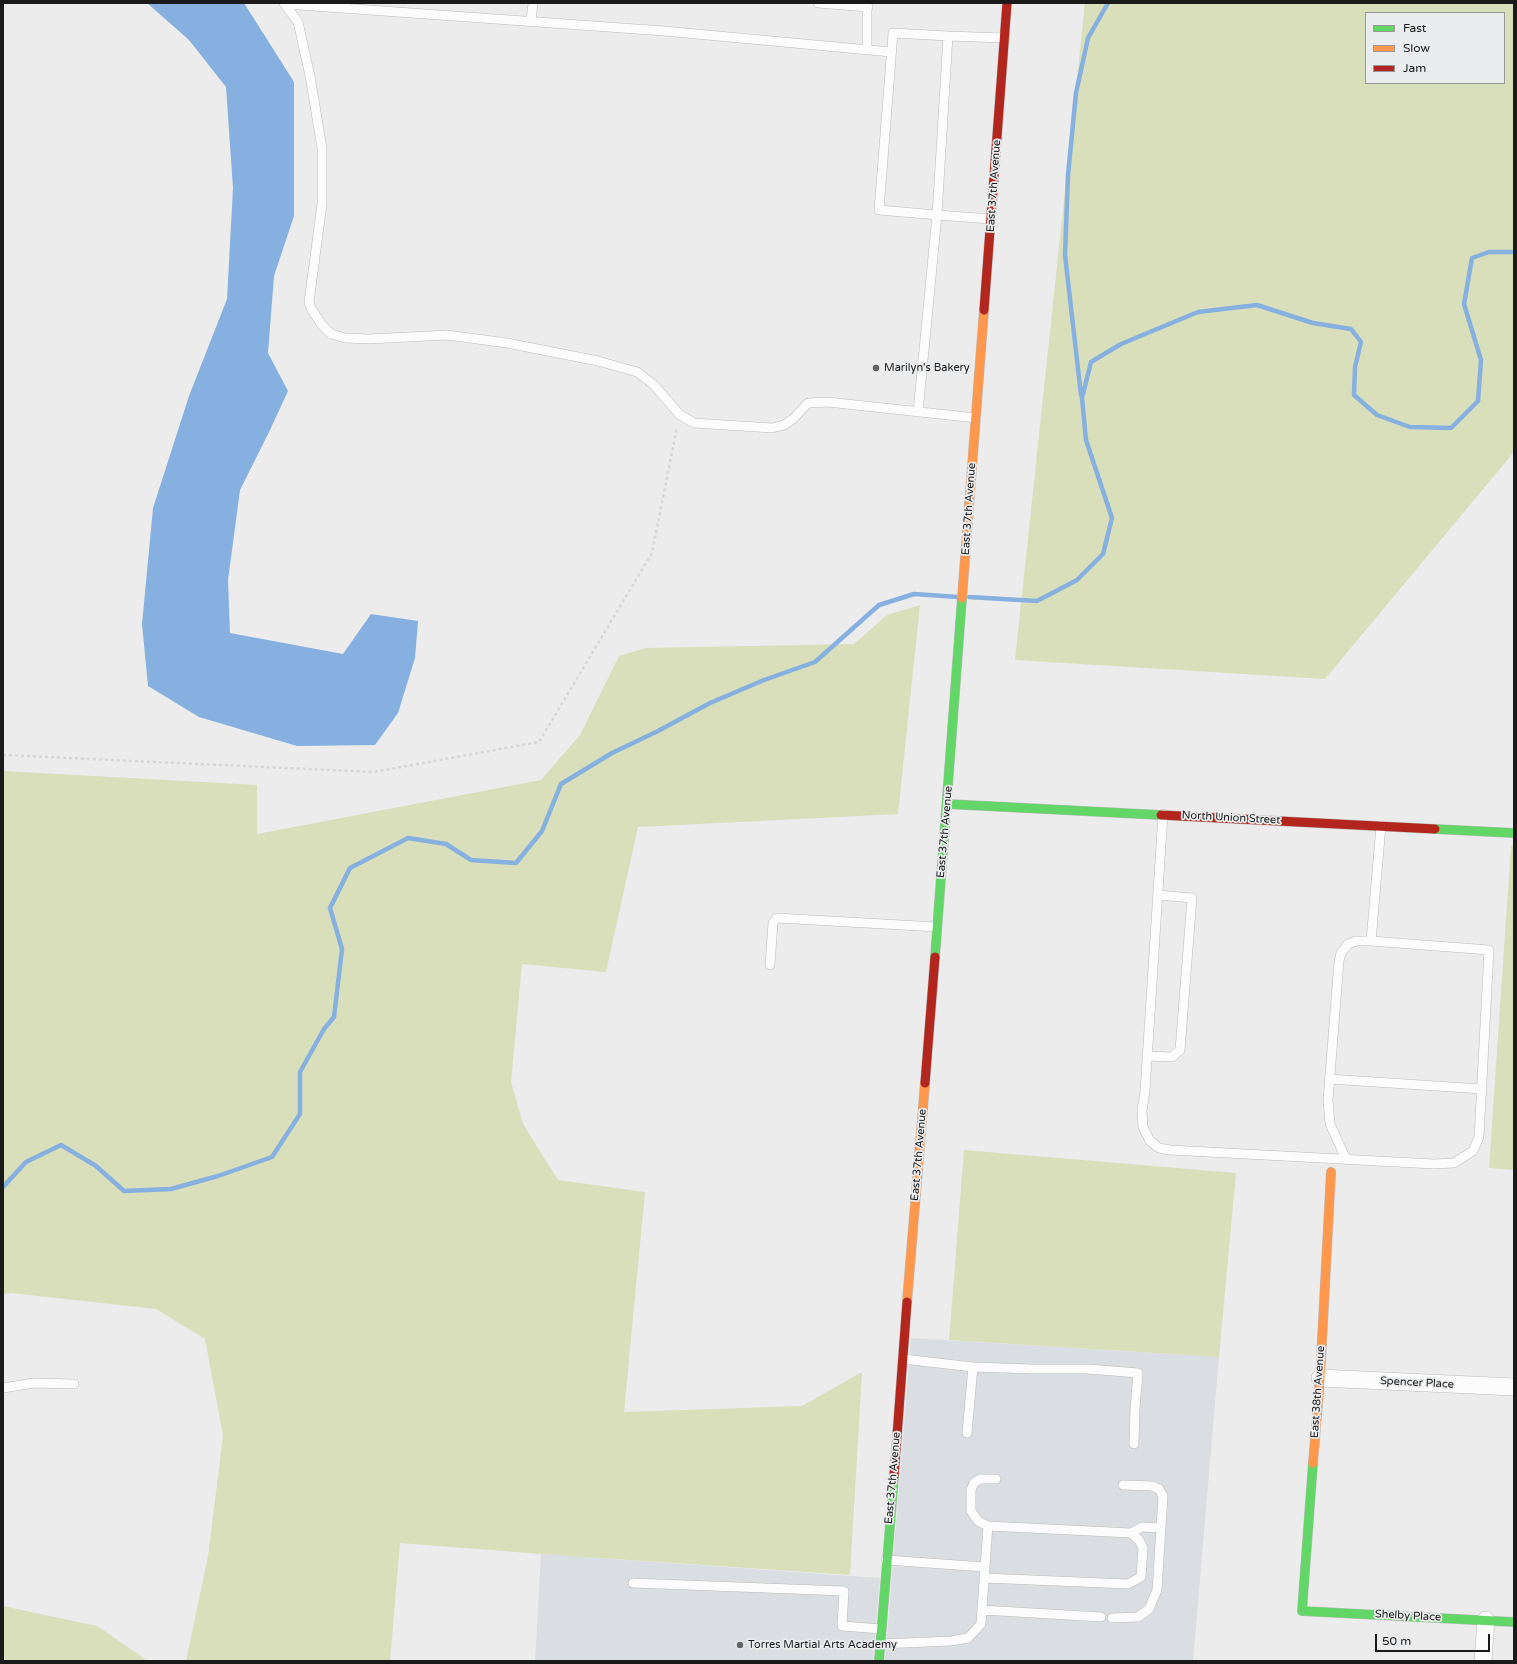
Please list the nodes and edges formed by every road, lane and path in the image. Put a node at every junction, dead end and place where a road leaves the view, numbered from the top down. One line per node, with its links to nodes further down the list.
1 (533, 3): 6 (lane)
2 (818, 3): 5 (lane)
3 (1007, 3): 8 (main road, East 37th Avenue)
4 (285, 4): 6 (lane); 14 (lane)
5 (868, 5): 9 (lane)
6 (531, 21): 9 (lane)
7 (948, 36): 8 (lane); 10 (lane); 11 (lane)
8 (1004, 38): 12 (main road, East 37th Avenue)
9 (867, 49): 10 (lane)
10 (891, 52): 11 (lane)
11 (937, 215): 12 (lane); 13 (lane)
12 (991, 219): 15 (main road, East 37th Avenue)
13 (918, 412): 14 (lane); 15 (lane)
14 (680, 415): 16 (path)
15 (976, 418): 17 (main road, East 37th Avenue)
16 (3, 755)
17 (947, 804): 18 (main road, North Union Street); 22 (main road, East 37th Avenue)
18 (1164, 814): 19 (main road, North Union Street); 21 (lane)
19 (1381, 825): 20 (main road, North Union Street); 23 (lane)
20 (1514, 833)
21 (1158, 895): 25 (lane); 25 (lane)
22 (937, 927): 24 (lane); 30 (main road, East 37th Avenue)
23 (1371, 941): 26 (lane); 27 (lane)
24 (770, 965)
25 (1148, 1056): 28 (lane)
26 (1329, 1079): 27 (lane); 28 (lane)
27 (1482, 1089): 28 (lane)
28 (1346, 1159)
29 (1331, 1172): 32 (main road, East 38th Avenue)
30 (903, 1360): 31 (lane); 43 (main road, East 37th Avenue)
31 (973, 1367): 36 (lane); 37 (lane)
32 (1320, 1378): 34 (street, Spencer Place); 48 (main road, East 38th Avenue)
33 (74, 1384): 35 (lane)
34 (1514, 1387)
35 (3, 1388)
36 (967, 1433)
37 (1134, 1444)
38 (996, 1479): 40 (lane)
39 (1123, 1485): 41 (lane)
40 (988, 1526): 42 (lane); 44 (lane)
41 (1162, 1528): 42 (lane); 50 (lane)
42 (1131, 1533): 45 (lane)
43 (886, 1560): 44 (lane); 53 (main road, East 37th Avenue)
44 (985, 1567): 45 (lane)
45 (984, 1578): 47 (lane)
46 (634, 1583): 53 (lane)
47 (982, 1610): 49 (lane); 54 (lane)
48 (1302, 1611): 51 (main road, Shelby Place)
49 (1102, 1617)
50 (1112, 1618)
51 (1486, 1620): 52 (main road, Shelby Place); 56 (street)
52 (1514, 1622)
53 (881, 1629): 54 (main road, East 37th Avenue)
54 (880, 1644): 55 (main road, East 37th Avenue)
55 (878, 1661)
56 (1483, 1661)

